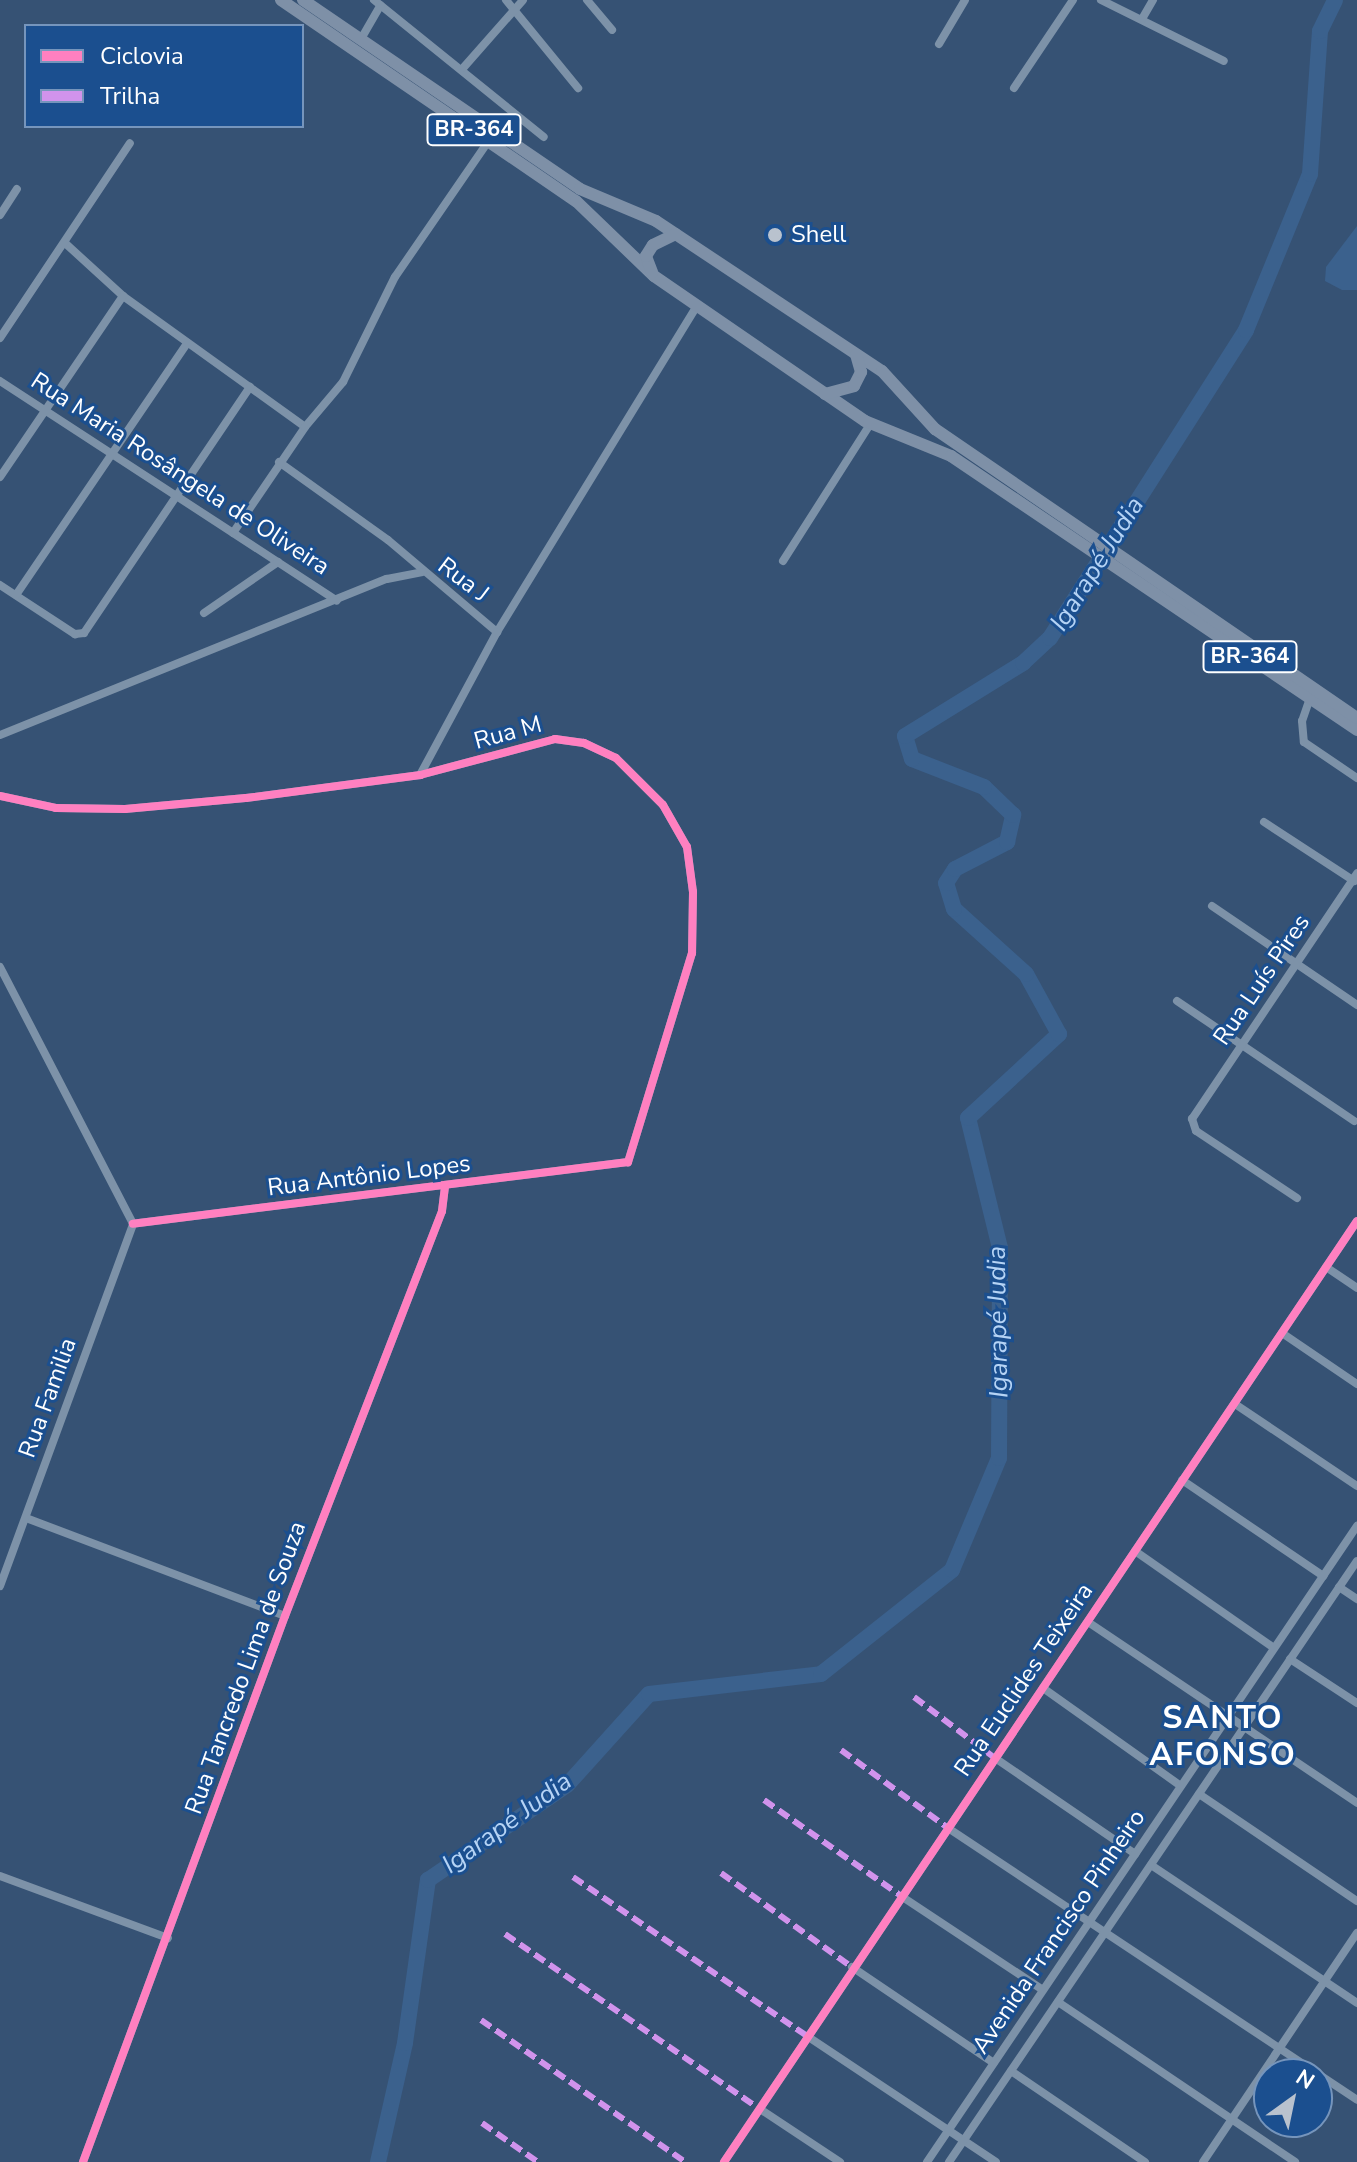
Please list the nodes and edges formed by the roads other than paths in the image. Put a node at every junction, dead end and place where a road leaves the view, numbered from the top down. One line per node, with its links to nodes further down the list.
1 (281, 0): 21 (highway, BR-364)
2 (303, 0): 14 (highway, BR-364)
3 (506, 0): 11 (street)
4 (523, 0): 11 (street)
5 (587, 0): 13 (street)
6 (965, 0): 15 (street)
7 (1073, 0): 19 (street)
8 (1101, 0): 12 (street)
9 (1153, 0): 12 (street)
10 (378, 2): 14 (street); 17 (street)
11 (513, 8): 17 (street); 18 (street)
12 (1142, 19): 16 (street)
13 (612, 30)
14 (361, 39): 25 (highway, BR-364)
15 (939, 44)
16 (1224, 61)
17 (464, 67): 20 (street)
18 (578, 88)
19 (1014, 88)
20 (544, 137)
21 (489, 140): 27 (highway, BR-364); 38 (street)
22 (130, 143): 26 (street)
23 (17, 189): 24 (street)
24 (0, 215)
25 (676, 234): 27 (highway); 32 (highway, BR-364)
26 (65, 243): 28 (street); 30 (street)
27 (654, 276): 29 (highway, BR-364)
28 (123, 296): 31 (street); 36 (street)
29 (697, 306): 35 (highway, BR-364); 53 (street, Rua J)
30 (0, 338)
31 (187, 343): 34 (street); 39 (street)
32 (855, 353): 35 (highway); 43 (highway, BR-364)
33 (0, 381): 36 (street, Rua Maria Rosângela de Oliveira)
34 (250, 387): 38 (street); 42 (street)
35 (825, 394): 37 (highway, BR-364)
36 (45, 410): 39 (street, Rua Maria Rosângela de Oliveira); 41 (street)
37 (871, 423): 43 (highway, BR-364); 45 (street)
38 (305, 427): 40 (street)
39 (112, 454): 42 (street, Rua Maria Rosângela de Oliveira); 50 (street)
40 (279, 462): 44 (street); 47 (street)
41 (0, 477)
42 (177, 496): 44 (street, Rua Maria Rosângela de Oliveira); 50 (street)
43 (1040, 508): 48 (highway, BR-364)
44 (233, 533): 46 (street, Rua Maria Rosângela de Oliveira)
45 (783, 561)
46 (278, 562): 51 (street, Rua Maria Rosângela de Oliveira); 52 (street)
47 (422, 572): 51 (street, Rua J); 53 (street, Rua J)
48 (1145, 578): 54 (highway, BR-364); 55 (highway, BR-364)
49 (0, 585): 50 (street)
50 (16, 595)
51 (337, 601): 57 (street, Rua J)
52 (204, 613)
53 (497, 632): 58 (street)
54 (1310, 698): 56 (highway, BR-364); 59 (street)
55 (1357, 718)
56 (1357, 730)
57 (0, 735)
58 (420, 775): 60 (street, Rua M); 70 (street, Rua M)
59 (1357, 778)
60 (0, 796)
61 (1264, 822): 62 (street)
62 (1355, 878): 64 (street, Rua Luís Pires)
63 (1212, 906): 64 (street)
64 (1298, 964): 67 (street); 68 (street, Rua Luís Pires)
65 (0, 967): 74 (street)
66 (1177, 1001): 68 (street)
67 (1357, 1005)
68 (1243, 1045): 69 (street); 72 (street, Rua Luís Pires)
69 (1354, 1121)
70 (610, 1166): 71 (street, Rua Antônio Lopes)
71 (445, 1187): 74 (street, Rua Antônio Lopes); 90 (street, Rua Tancredo Lima de Souza)
72 (1297, 1198)
73 (1357, 1221): 75 (street, Rua Euclides Teixeira)
74 (133, 1224): 82 (street, Rua Familia)
75 (1326, 1267): 76 (street); 77 (street, Rua Euclides Teixeira)
76 (1357, 1288)
77 (1282, 1333): 78 (street); 79 (street, Rua Euclides Teixeira)
78 (1357, 1384)
79 (1235, 1404): 80 (street, Rua Euclides Teixeira); 81 (street)
80 (1182, 1480): 84 (street, Rua Euclides Teixeira); 86 (street)
81 (1357, 1486)
82 (26, 1518): 87 (street, Rua Familia); 90 (street)
83 (1357, 1526): 86 (street, Avenida Francisco Pinheiro)
84 (1135, 1551): 91 (street, Rua Euclides Teixeira); 92 (street)
85 (1357, 1561): 88 (street, Avenida Francisco Pinheiro)
86 (1323, 1576): 92 (street, Avenida Francisco Pinheiro)
87 (0, 1586)
88 (1339, 1587): 89 (street); 93 (street, Avenida Francisco Pinheiro)
89 (1357, 1599)
90 (285, 1616): 111 (street, Rua Tancredo Lima de Souza)
91 (1088, 1622): 94 (street, Rua Euclides Teixeira); 96 (street)
92 (1274, 1648): 96 (street, Avenida Francisco Pinheiro)
93 (1290, 1659): 95 (street); 97 (street, Avenida Francisco Pinheiro)
94 (1043, 1688): 98 (street, Rua Euclides Teixeira); 99 (street)
95 (1357, 1703)
96 (1228, 1717): 97 (street); 99 (street, Avenida Francisco Pinheiro)
97 (1244, 1728): 100 (street, Avenida Francisco Pinheiro); 101 (street)
98 (995, 1758): 102 (street, Rua Euclides Teixeira); 103 (street)
99 (1181, 1786): 103 (street, Avenida Francisco Pinheiro)
100 (1199, 1794): 104 (street, Avenida Francisco Pinheiro); 107 (street)
101 (1357, 1803)
102 (948, 1828): 106 (street, Rua Euclides Teixeira); 108 (street)
103 (1135, 1854): 108 (street, Avenida Francisco Pinheiro)
104 (1151, 1865): 110 (street, Avenida Francisco Pinheiro); 113 (street)
105 (0, 1876): 111 (street)
106 (901, 1896): 112 (street, Rua Euclides Teixeira); 114 (street)
107 (1357, 1901)
108 (1088, 1924): 110 (street); 114 (street, Avenida Francisco Pinheiro)
109 (1357, 1933): 113 (street)
110 (1104, 1935): 115 (street, Avenida Francisco Pinheiro); 118 (street)
111 (168, 1938): 126 (street, Rua Tancredo Lima de Souza)
112 (852, 1967): 117 (street, Rua Euclides Teixeira); 119 (street)
113 (1324, 1982): 116 (street); 118 (street)
114 (1043, 1990): 119 (street, Avenida Francisco Pinheiro)
115 (1058, 2002): 120 (street, Avenida Francisco Pinheiro); 123 (street)
116 (1357, 2003)
117 (807, 2036): 122 (street, Rua Euclides Teixeira); 124 (street)
118 (1278, 2049): 121 (street); 123 (street)
119 (994, 2063): 124 (street, Avenida Francisco Pinheiro)
120 (1011, 2071): 125 (street, Avenida Francisco Pinheiro); 132 (street)
121 (1357, 2100)
122 (760, 2109): 127 (street, Rua Euclides Teixeira); 128 (street)
123 (1231, 2118): 133 (street); 134 (street)
124 (949, 2130): 125 (street); 129 (street, Avenida Francisco Pinheiro)
125 (964, 2141): 130 (street, Avenida Francisco Pinheiro); 131 (street)
126 (83, 2162)
127 (724, 2162)
128 (840, 2162)
129 (927, 2162)
130 (949, 2162)
131 (996, 2162)
132 (1145, 2162)
133 (1203, 2162)
134 (1295, 2162)

